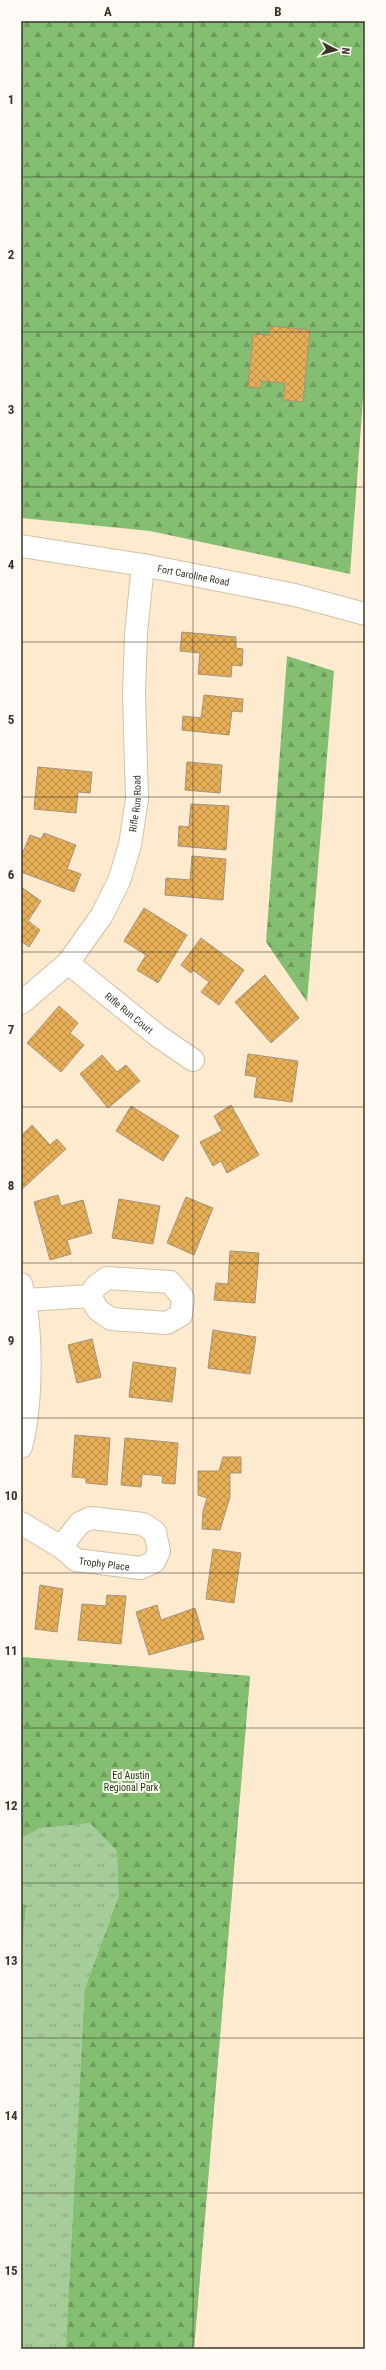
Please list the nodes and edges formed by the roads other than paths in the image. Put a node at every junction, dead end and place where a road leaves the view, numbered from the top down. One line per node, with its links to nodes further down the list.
1 (21, 546): 2 (street, Fort Caroline Road)
2 (143, 565): 3 (street, Fort Caroline Road); 4 (street, Rifle Run Road)
3 (365, 614)
4 (68, 963): 5 (street, Rifle Run Road); 6 (street, Rifle Run Court)
5 (21, 1003)
6 (193, 1060)
7 (23, 1292): 8 (street); 9 (street)
8 (90, 1296)
9 (21, 1447)
10 (21, 1523): 11 (street)
11 (61, 1547)

